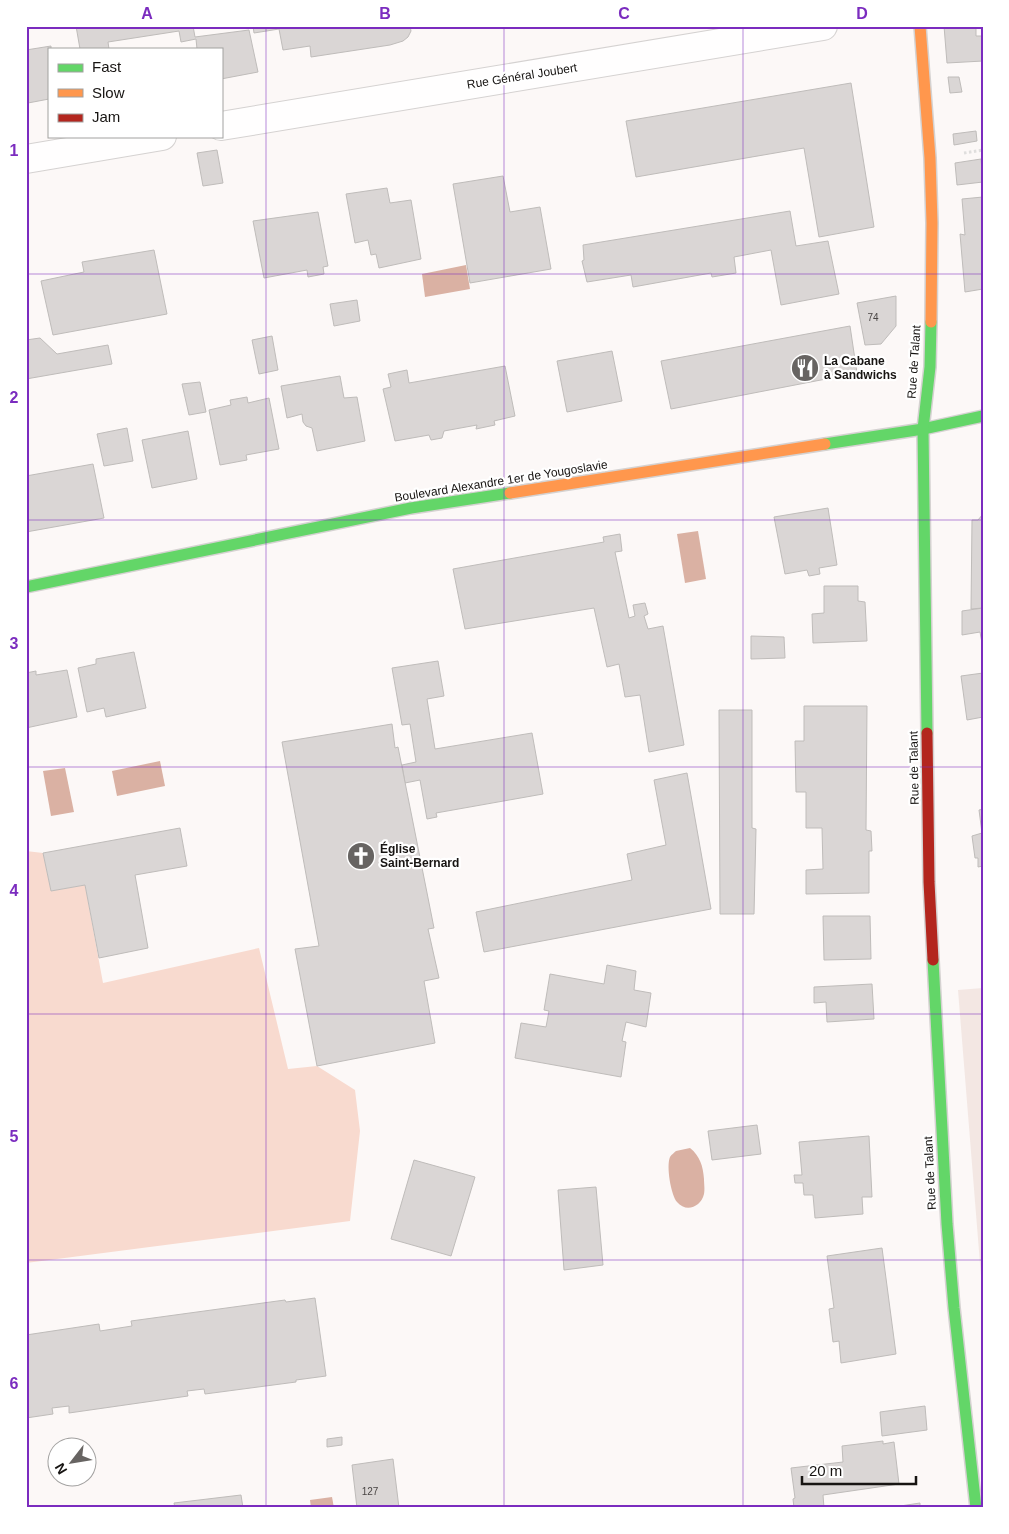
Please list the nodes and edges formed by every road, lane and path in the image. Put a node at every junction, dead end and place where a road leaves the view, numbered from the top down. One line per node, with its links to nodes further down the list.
1 (823, 26): 3 (street, Rue Général Joubert)
2 (920, 26): 7 (street, Rue de Talant)
3 (222, 126)
4 (150, 138): 5 (street)
5 (26, 159)
6 (983, 416): 7 (street, Boulevard Alexandre 1er de Yougoslavie)
7 (923, 429): 8 (street, Boulevard Alexandre 1er de Yougoslavie); 9 (street, Rue de Talant)
8 (26, 587)
9 (976, 1508)

